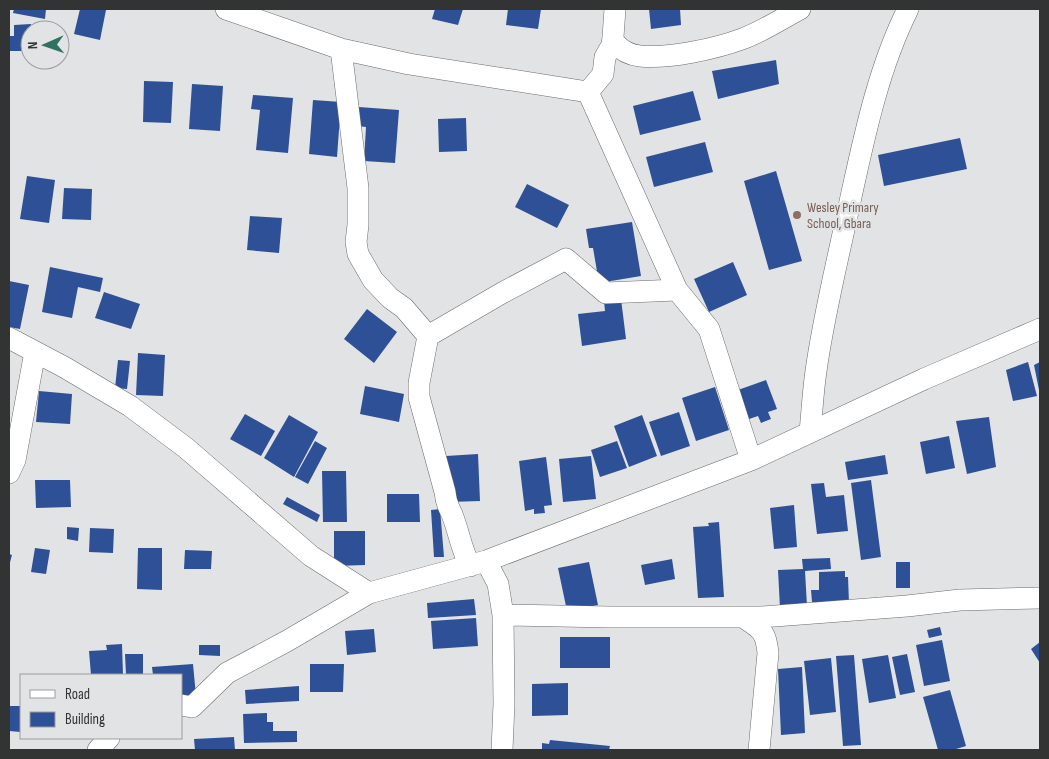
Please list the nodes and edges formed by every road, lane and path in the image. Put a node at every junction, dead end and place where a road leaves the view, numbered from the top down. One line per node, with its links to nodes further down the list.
1 (226, 9): 6 (street)
2 (615, 9): 5 (street)
3 (800, 9): 7 (street)
4 (908, 9): 15 (street)
5 (612, 45): 7 (street); 8 (street)
6 (341, 49): 9 (street); 12 (street)
7 (638, 56): 8 (street)
8 (603, 74): 9 (street)
9 (588, 92): 10 (street)
10 (677, 290): 12 (street); 16 (street)
11 (1040, 329): 15 (street)
12 (428, 336): 18 (street)
13 (9, 338): 14 (street)
14 (35, 352): 17 (street); 19 (street)
15 (810, 432): 16 (street)
16 (751, 460): 18 (street)
17 (9, 473)
18 (478, 564): 19 (street); 21 (street)
19 (369, 593): 23 (street)
20 (1040, 598): 22 (street)
21 (503, 615): 22 (street); 26 (street)
22 (744, 617): 27 (street)
23 (182, 705)
24 (108, 739): 25 (street)
25 (98, 750)
26 (502, 750)
27 (759, 750)

